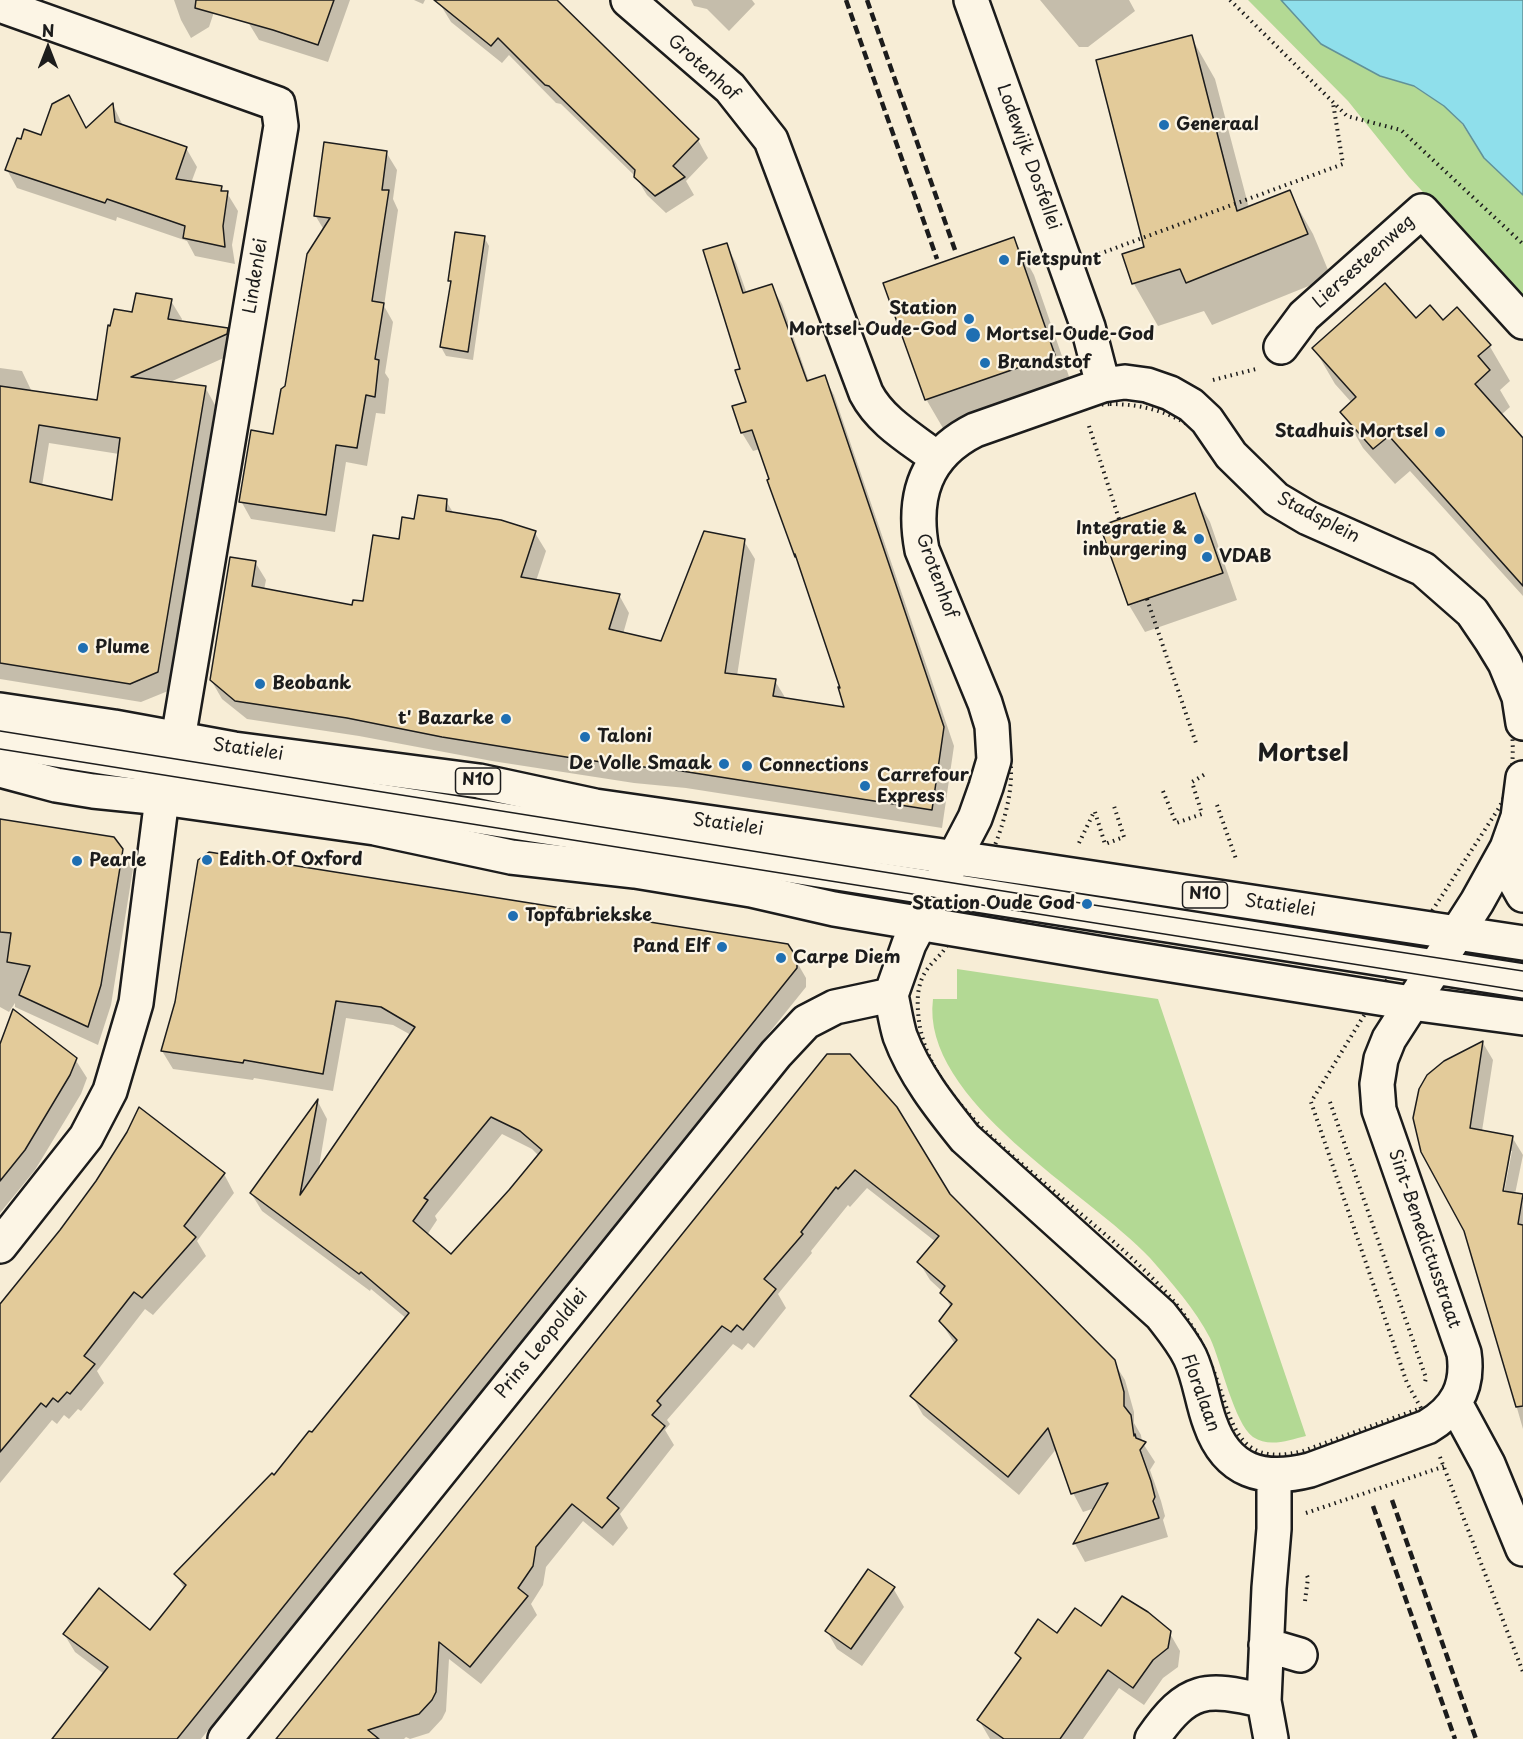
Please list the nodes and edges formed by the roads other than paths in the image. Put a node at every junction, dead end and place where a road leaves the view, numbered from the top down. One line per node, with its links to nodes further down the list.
1 (628, 0): 7 (street, Grotenhof)
2 (970, 0): 6 (street, Lodewijk Dosfellei)
3 (0, 5): 10 (street, Lindenlei)
4 (1523, 322): 5 (street, Liersesteenweg)
5 (1281, 347)
6 (1087, 399): 7 (street, Stadsplein); 9 (street, Stadsplein)
7 (941, 461): 16 (street, Grotenhof)
8 (0, 710): 10 (street, Statielei / N10)
9 (1523, 723)
10 (178, 739): 16 (street, Statielei / N10)
11 (0, 741): 17 (street)
12 (0, 771): 14 (street)
13 (1523, 778): 15 (street)
14 (162, 798): 19 (street); 27 (street)
15 (1507, 848): 18 (street); 20 (street)
16 (954, 858): 17 (street, Grotenhof); 20 (street, Statielei / N10)
17 (938, 889): 19 (street, Grotenhof); 22 (street)
18 (1523, 895)
19 (920, 923): 24 (street, Grotenhof); 25 (street)
20 (1456, 933): 21 (street, N10); 22 (street, Sint-Benedictusstraat)
21 (1523, 943)
22 (1434, 967): 23 (street); 25 (street, Sint-Benedictusstraat)
23 (1523, 981)
24 (891, 995): 29 (street, Floralaan); 34 (street, Prins Leopoldlei)
25 (1411, 1003): 26 (street); 28 (street, Sint-Benedictusstraat)
26 (1523, 1018)
27 (0, 1246)
28 (1455, 1403): 29 (street); 30 (street)
29 (1274, 1475): 31 (street)
30 (1523, 1549)
31 (1266, 1645): 32 (street); 33 (street)
32 (1300, 1655)
33 (1264, 1701): 35 (street); 36 (street)
34 (225, 1739)
35 (1152, 1739)
36 (1271, 1739)

